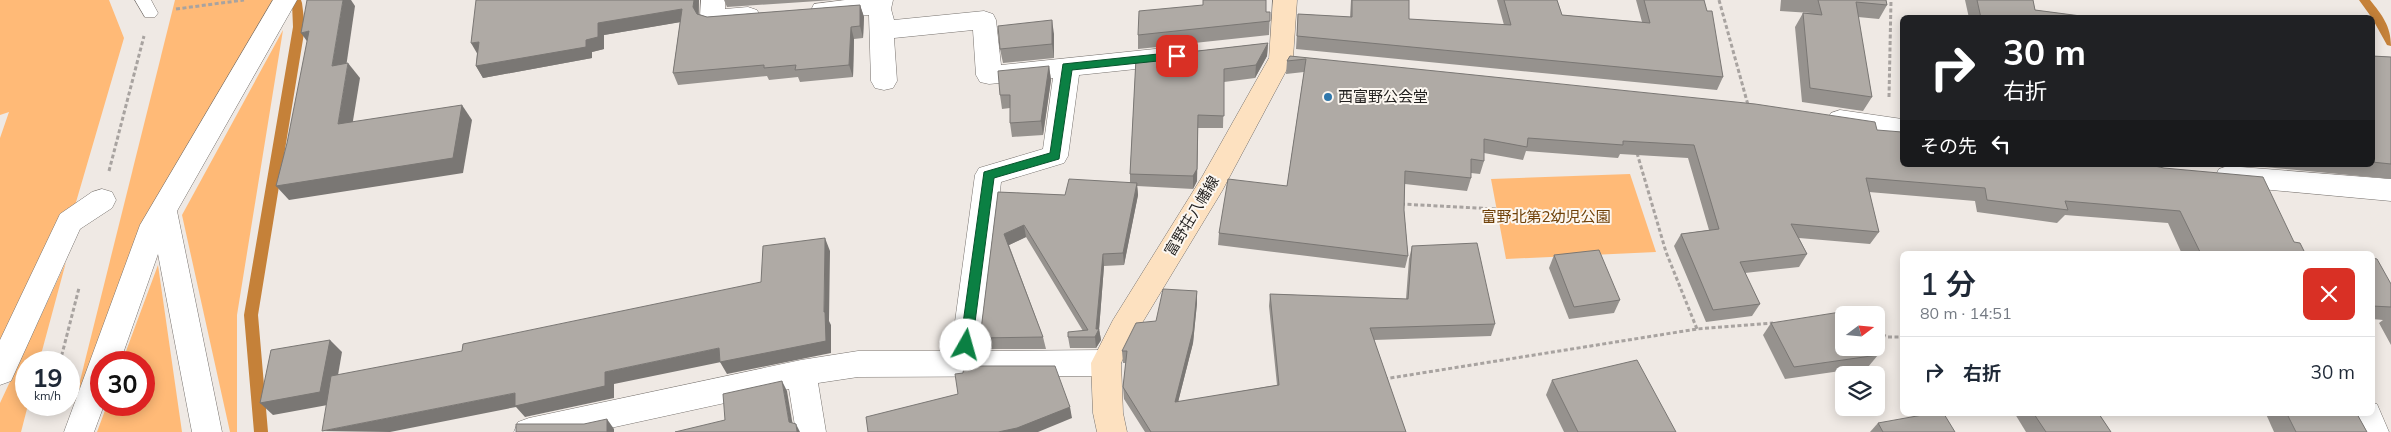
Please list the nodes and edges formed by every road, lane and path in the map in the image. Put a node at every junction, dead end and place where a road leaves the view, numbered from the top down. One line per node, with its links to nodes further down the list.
1 (244, 0): 7 (path)
2 (286, 0): 25 (street)
3 (713, 0): 10 (street)
4 (1285, 0): 31 (main road, 富野荘八幡線)
5 (1719, 0): 14 (path)
6 (1891, 0): 16 (path)
7 (146, 6)
8 (801, 12): 9 (street)
9 (881, 12): 12 (street); 13 (street)
10 (771, 14)
11 (1192, 54): 12 (street)
12 (1067, 67): 32 (street)
13 (884, 81)
14 (1748, 105)
15 (1814, 116): 16 (street)
16 (1896, 128)
17 (1636, 151): 27 (path)
18 (2201, 173): 19 (street)
19 (2260, 178): 20 (street); 23 (street)
20 (2391, 190)
21 (102, 200): 33 (street)
22 (1397, 204): 24 (path)
23 (2272, 204)
24 (1496, 209)
25 (163, 211): 30 (street); 39 (street)
26 (1775, 323): 27 (path)
27 (1697, 329): 35 (path)
28 (1885, 336): 29 (path)
29 (1900, 337)
30 (109, 351)
31 (1106, 363): 32 (street); 42 (main road, 富野荘八幡線)
32 (964, 364): 34 (street)
33 (0, 372)
34 (801, 373): 40 (street); 41 (street)
35 (1379, 379)
36 (90, 402): 38 (street)
37 (2367, 416): 43 (street)
38 (79, 432)
39 (206, 432)
40 (529, 432)
41 (811, 432)
42 (1112, 432)
43 (2374, 432)

